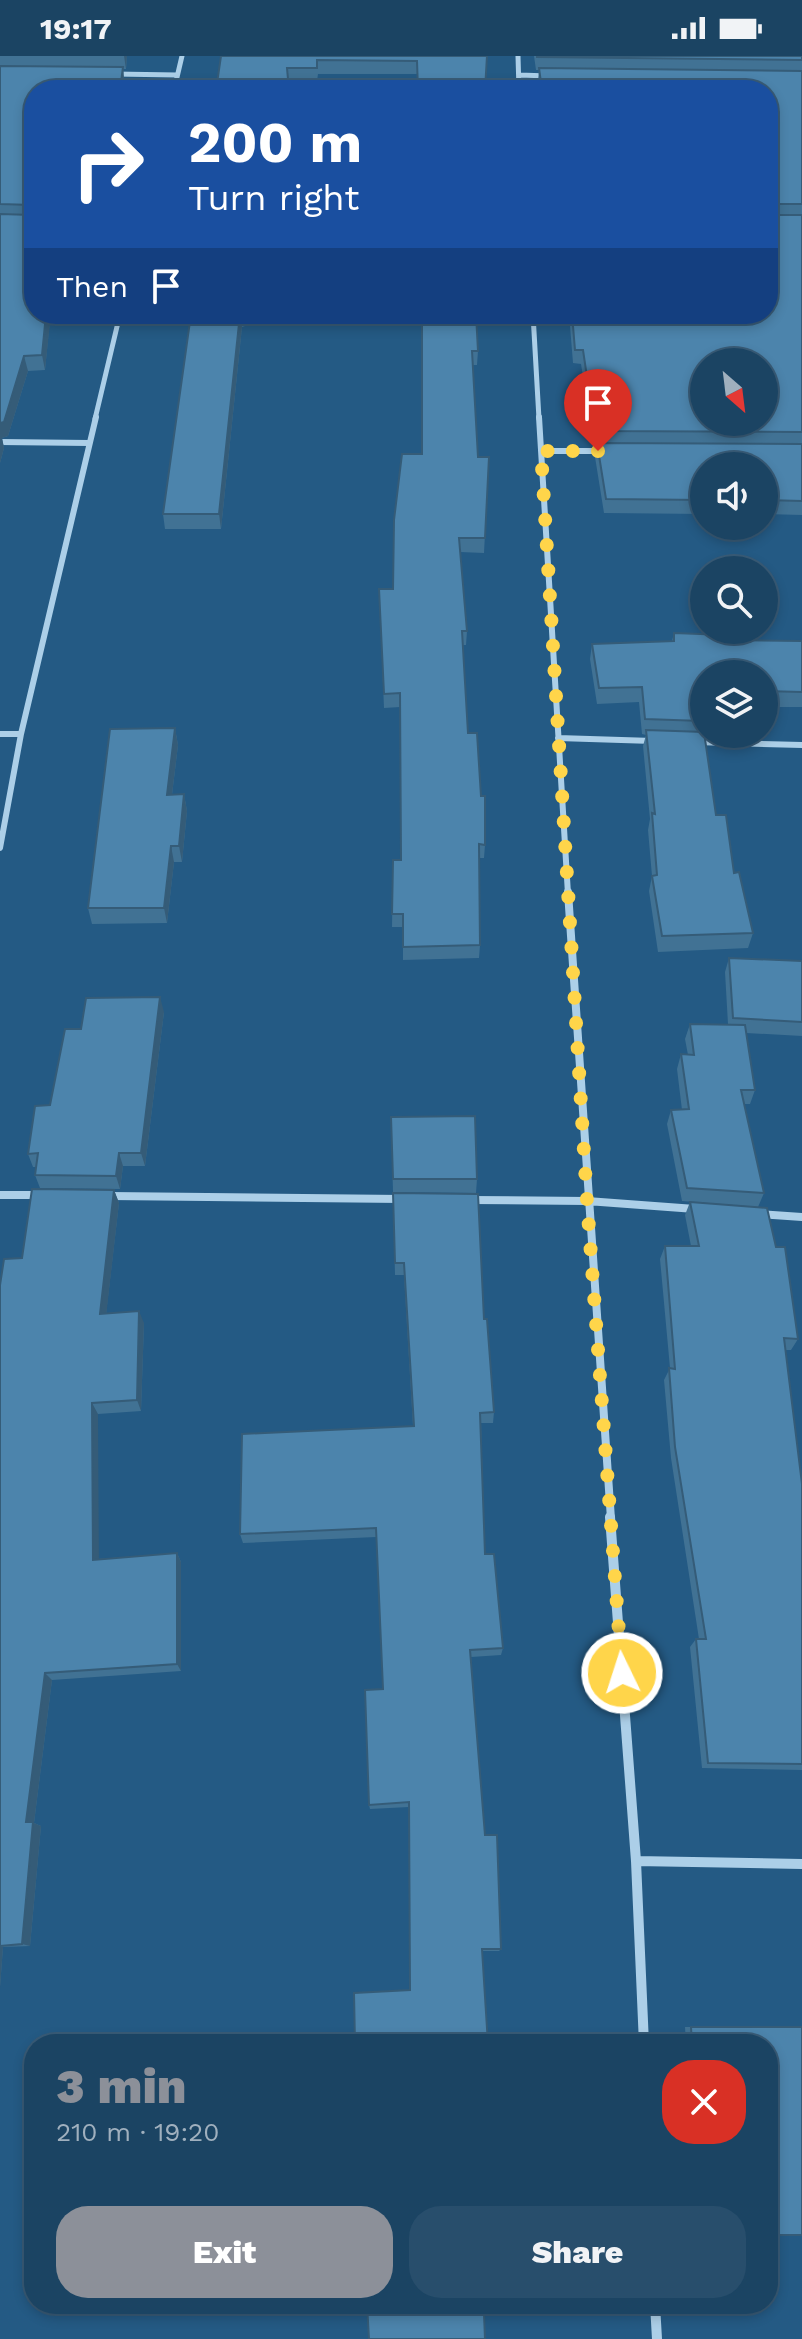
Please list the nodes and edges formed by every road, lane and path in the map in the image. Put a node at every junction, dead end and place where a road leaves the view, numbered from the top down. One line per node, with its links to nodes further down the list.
1 (182, 56): 4 (street)
2 (518, 56): 5 (street)
3 (103, 74): 4 (street)
4 (177, 75): 7 (street)
5 (519, 75): 6 (street); 8 (street)
6 (550, 76)
7 (176, 80)
8 (519, 80)
9 (118, 324): 12 (street)
10 (534, 324): 13 (street)
11 (0, 442): 12 (street)
12 (89, 443): 16 (street)
13 (541, 451): 14 (street); 17 (street)
14 (618, 451)
15 (0, 734): 16 (street)
16 (21, 734): 21 (street)
17 (558, 738): 18 (street); 27 (street)
18 (665, 741)
19 (680, 742): 20 (street)
20 (802, 745)
21 (0, 848)
22 (0, 1195): 23 (street)
23 (48, 1196)
24 (95, 1196): 25 (street)
25 (412, 1199)
26 (460, 1200): 27 (street)
27 (587, 1201): 28 (street); 31 (street)
28 (710, 1210)
29 (756, 1214): 30 (street)
30 (802, 1217)
31 (636, 1861): 32 (street); 33 (street)
32 (802, 1864)
33 (644, 2034)
34 (656, 2314): 35 (street)
35 (657, 2339)

